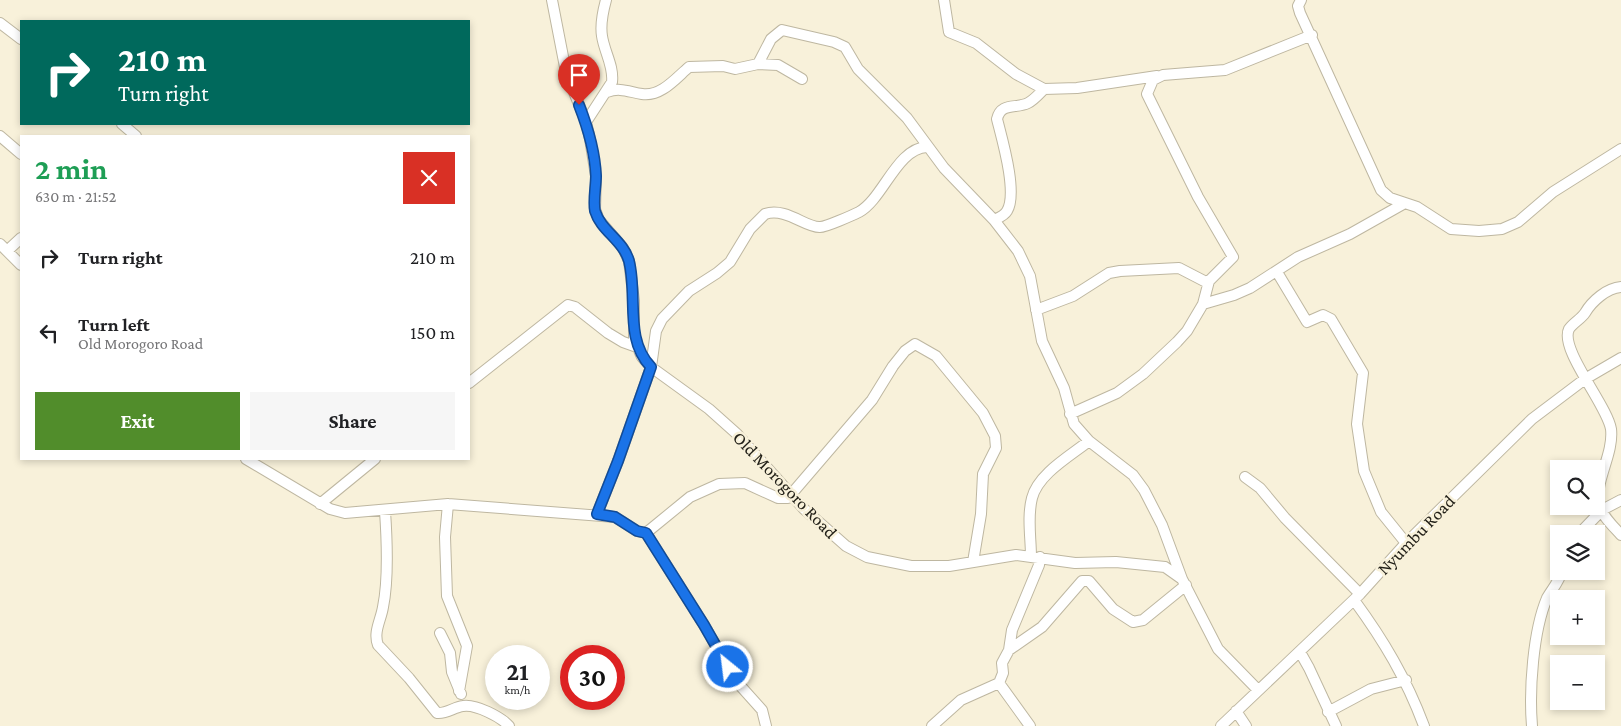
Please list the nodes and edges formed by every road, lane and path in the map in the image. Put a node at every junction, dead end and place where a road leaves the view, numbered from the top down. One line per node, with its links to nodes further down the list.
1 (552, 0): 15 (street)
2 (606, 0): 13 (street)
3 (944, 0): 12 (street)
4 (1301, 0): 6 (street)
5 (0, 22): 7 (street)
6 (1312, 35): 9 (street); 20 (street)
7 (20, 38)
8 (758, 64): 11 (street); 13 (street); 17 (street)
9 (1157, 76): 10 (street); 14 (street)
10 (1139, 78): 12 (street); 14 (street)
11 (802, 79)
12 (1044, 89): 21 (street)
13 (607, 92): 15 (street)
14 (1148, 94): 26 (street)
15 (586, 122): 30 (street)
16 (0, 136): 19 (street)
17 (927, 148): 21 (street); 32 (street)
18 (1621, 148): 20 (street)
19 (20, 153)
20 (1405, 203): 25 (street)
21 (994, 220): 29 (street)
22 (20, 239): 23 (street)
23 (4, 248): 24 (street)
24 (20, 263)
25 (1277, 272): 28 (street); 53 (street)
26 (1208, 283): 28 (street); 29 (street)
27 (1621, 287): 33 (street)
28 (1202, 304): 35 (street)
29 (1036, 310): 35 (street)
30 (636, 347): 32 (street, Old Morogoro Road); 34 (street)
31 (1621, 358): 33 (street, Nyumbu Road)
32 (651, 367): 41 (street, Old Morogoro Road); 47 (street)
33 (1585, 378): 39 (street); 53 (street, Nyumbu Road)
34 (470, 382)
35 (1070, 414): 36 (street)
36 (1088, 441): 54 (street); 57 (street)
37 (374, 460): 43 (street)
38 (259, 461): 43 (street)
39 (1605, 470)
40 (1245, 477): 58 (street)
41 (791, 495): 51 (street); 55 (street, Old Morogoro Road); 55 (street)
42 (1621, 500): 45 (street)
43 (320, 504): 46 (street)
44 (448, 504): 46 (street); 47 (street); 65 (street)
45 (1605, 508)
46 (385, 511): 66 (street)
47 (597, 514): 51 (street)
48 (1605, 514): 52 (street)
49 (1597, 515): 50 (street)
50 (1588, 525)
51 (646, 533): 70 (street)
52 (1621, 535)
53 (1406, 543): 58 (street, Nyumbu Road)
54 (1036, 557): 55 (street, Old Morogoro Road); 57 (street, Old Morogoro Road); 60 (street)
55 (973, 562)
56 (1560, 580): 77 (street)
57 (1184, 582): 60 (street); 64 (street)
58 (1357, 597): 61 (street, Nyumbu Road); 62 (street)
59 (440, 633): 65 (street)
60 (1009, 650): 63 (street)
61 (1300, 652): 64 (street, Nyumbu Road); 68 (street)
62 (1406, 680): 68 (street); 76 (street)
63 (999, 683): 71 (street); 72 (street)
64 (1258, 690): 67 (street, Nyumbu Road)
65 (459, 691): 66 (street)
66 (466, 706): 69 (street)
67 (1236, 711): 73 (street, Nyumbu Road); 74 (street)
68 (1328, 712): 75 (street)
69 (509, 726)
70 (766, 726)
71 (932, 726)
72 (1030, 726)
73 (1221, 726)
74 (1246, 726)
75 (1336, 726)
76 (1424, 726)
77 (1532, 726)

